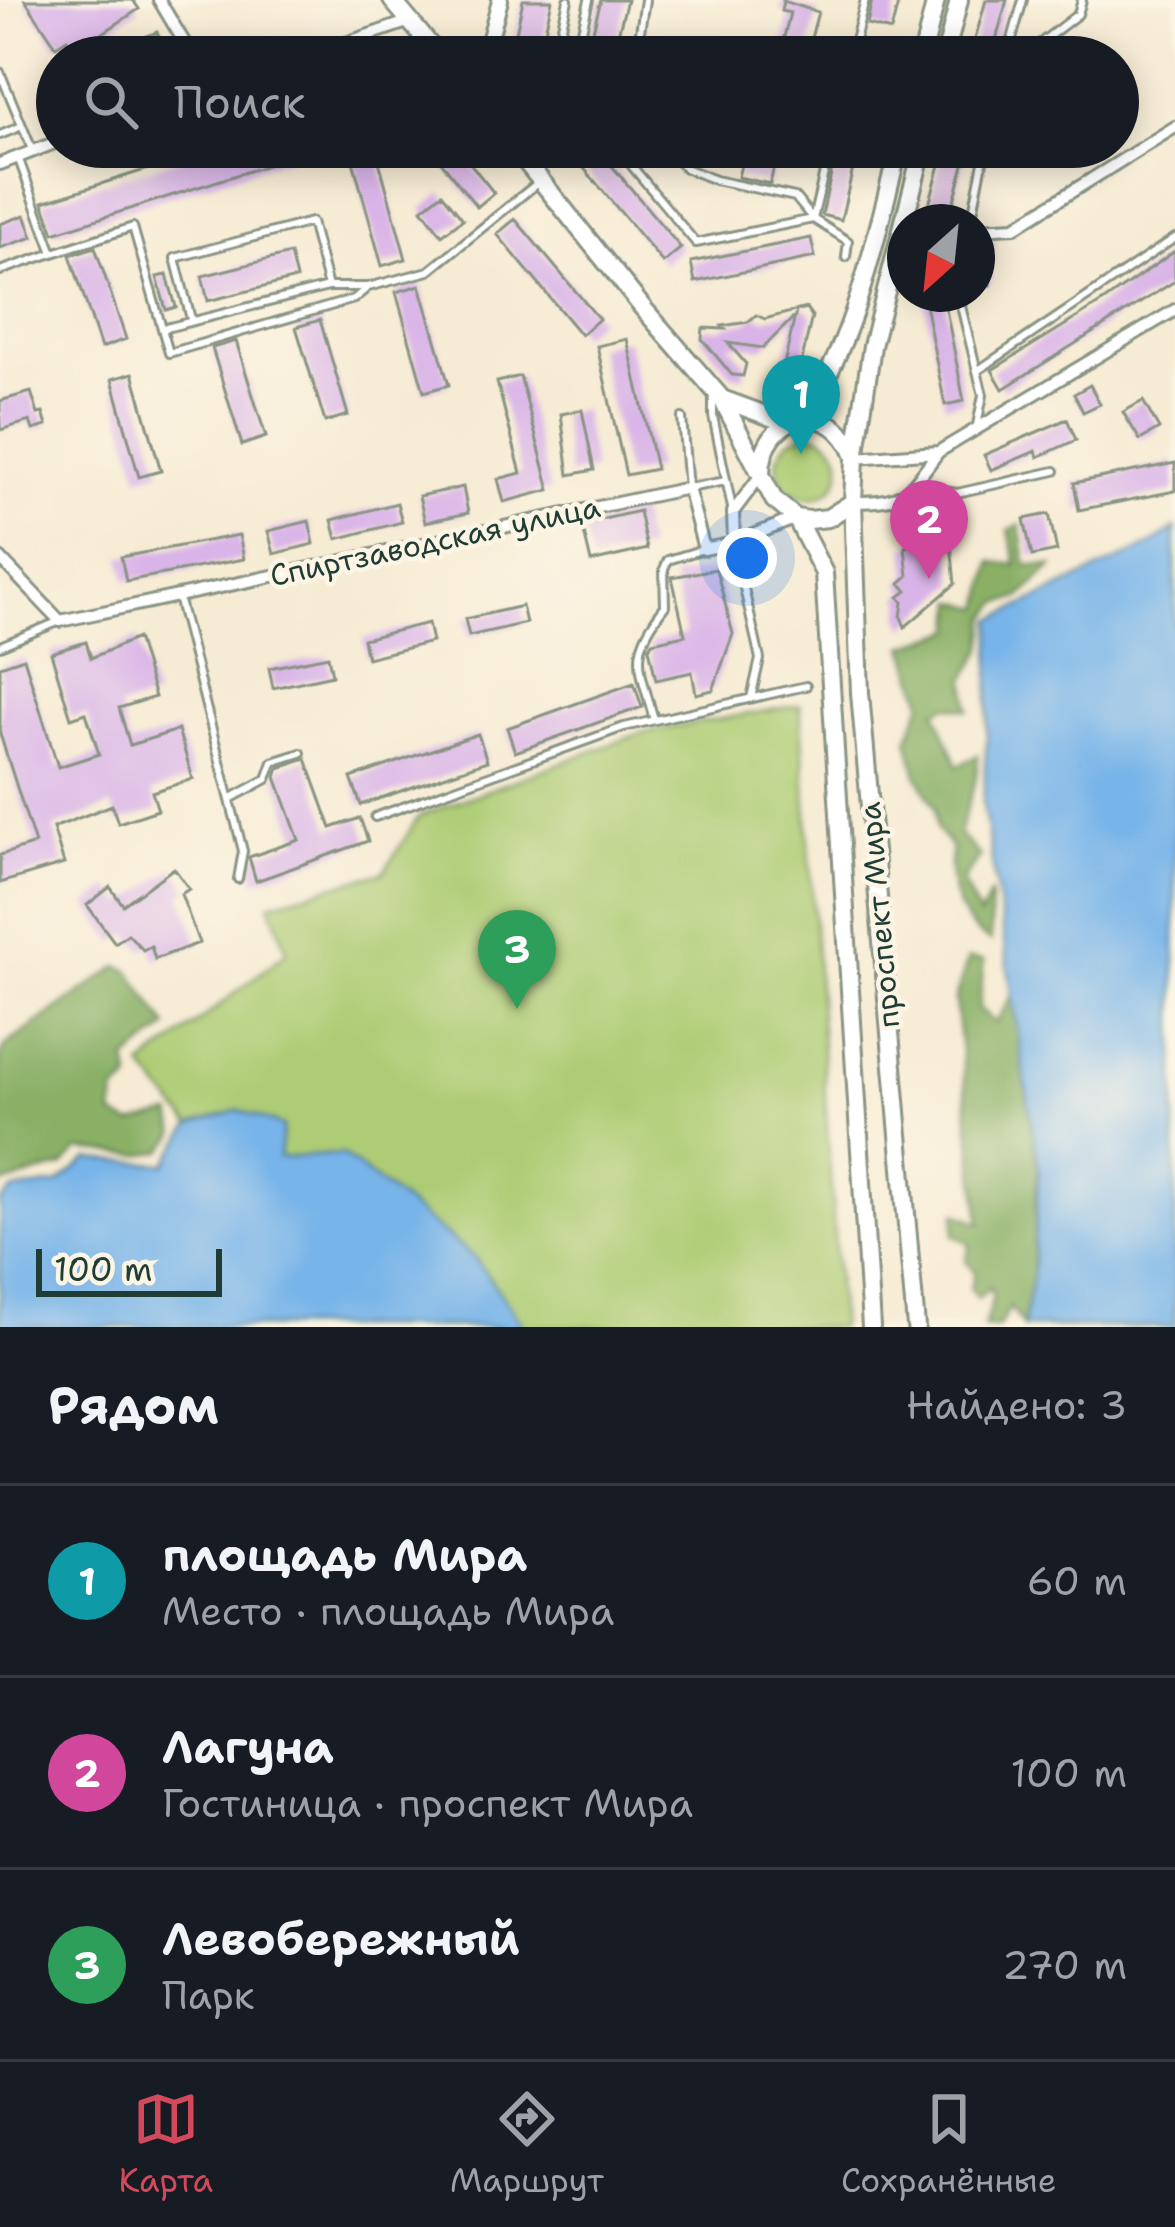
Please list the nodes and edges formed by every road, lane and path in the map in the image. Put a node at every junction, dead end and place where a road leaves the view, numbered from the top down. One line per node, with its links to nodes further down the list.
1 (159, 0): 13 (street)
2 (392, 0): 12 (main road)
3 (500, 0): 16 (street)
4 (568, 0): 17 (lane)
5 (589, 0): 18 (lane)
6 (645, 0): 19 (lane)
7 (865, 0): 20 (lane)
8 (936, 0): 21 (main road)
9 (959, 0): 22 (main road)
10 (1023, 0): 23 (lane)
11 (1082, 0): 24 (lane)
12 (410, 21): 14 (street); 15 (main road)
13 (180, 36)
14 (366, 36)
15 (422, 36)
16 (491, 36)
17 (560, 36)
18 (580, 36)
19 (639, 36)
20 (856, 36)
21 (927, 36)
22 (950, 36)
23 (1013, 36)
24 (1049, 36)
25 (0, 72): 26 (lane)
26 (22, 126): 28 (lane); 31 (lane)
27 (1175, 127): 30 (street)
28 (0, 135)
29 (36, 150): 31 (street)
30 (1139, 150)
31 (32, 152): 32 (street)
32 (18, 158): 33 (street); 48 (lane)
33 (0, 164)
34 (531, 168): 42 (main road)
35 (634, 168): 45 (lane)
36 (685, 168): 45 (lane)
37 (825, 168): 45 (lane)
38 (893, 168): 61 (main road)
39 (918, 168): 43 (main road)
40 (983, 168): 44 (lane)
41 (1110, 168): 46 (street)
42 (541, 180): 52 (lane); 59 (main road)
43 (910, 204)
44 (977, 204)
45 (813, 219): 49 (lane)
46 (995, 226)
47 (1175, 238): 58 (lane)
48 (53, 253): 50 (lane); 57 (lane)
49 (846, 257)
50 (0, 271)
51 (328, 287): 52 (lane); 56 (lane); 56 (lane)
52 (368, 287): 57 (lane)
53 (887, 296): 64 (main road)
54 (1175, 310): 62 (street)
55 (962, 312): 58 (lane)
56 (191, 319): 57 (lane)
57 (162, 329)
58 (977, 371): 62 (lane)
59 (718, 393): 61 (main road); 66 (main road); 67 (lane)
60 (682, 418): 69 (lane)
61 (794, 420): 64 (main road); 66 (main road)
62 (976, 428): 63 (street)
63 (938, 452): 64 (street); 68 (street)
64 (855, 458): 70 (main road)
65 (1054, 470): 68 (lane)
66 (761, 475): 71 (street); 72 (main road)
67 (726, 481): 69 (lane); 71 (lane)
68 (913, 486): 70 (street)
69 (688, 488): 74 (street); 76 (street, Спиртзаводская улица)
70 (853, 502): 72 (main road); 87 (main road, проспект Мира)
71 (733, 512): 73 (street)
72 (796, 518): 73 (street); 86 (main road, проспект Мира)
73 (734, 544): 74 (street); 80 (lane)
74 (704, 549): 81 (lane)
75 (0, 558): 77 (street)
76 (178, 595): 77 (street, Спиртзаводская улица); 83 (lane)
77 (60, 621): 78 (lane)
78 (0, 646)
79 (806, 686): 80 (lane)
80 (751, 698): 81 (lane)
81 (654, 720): 84 (lane)
82 (302, 753): 83 (lane)
83 (230, 799): 85 (lane)
84 (375, 818)
85 (238, 879)
86 (871, 1327)
87 (916, 1327)

